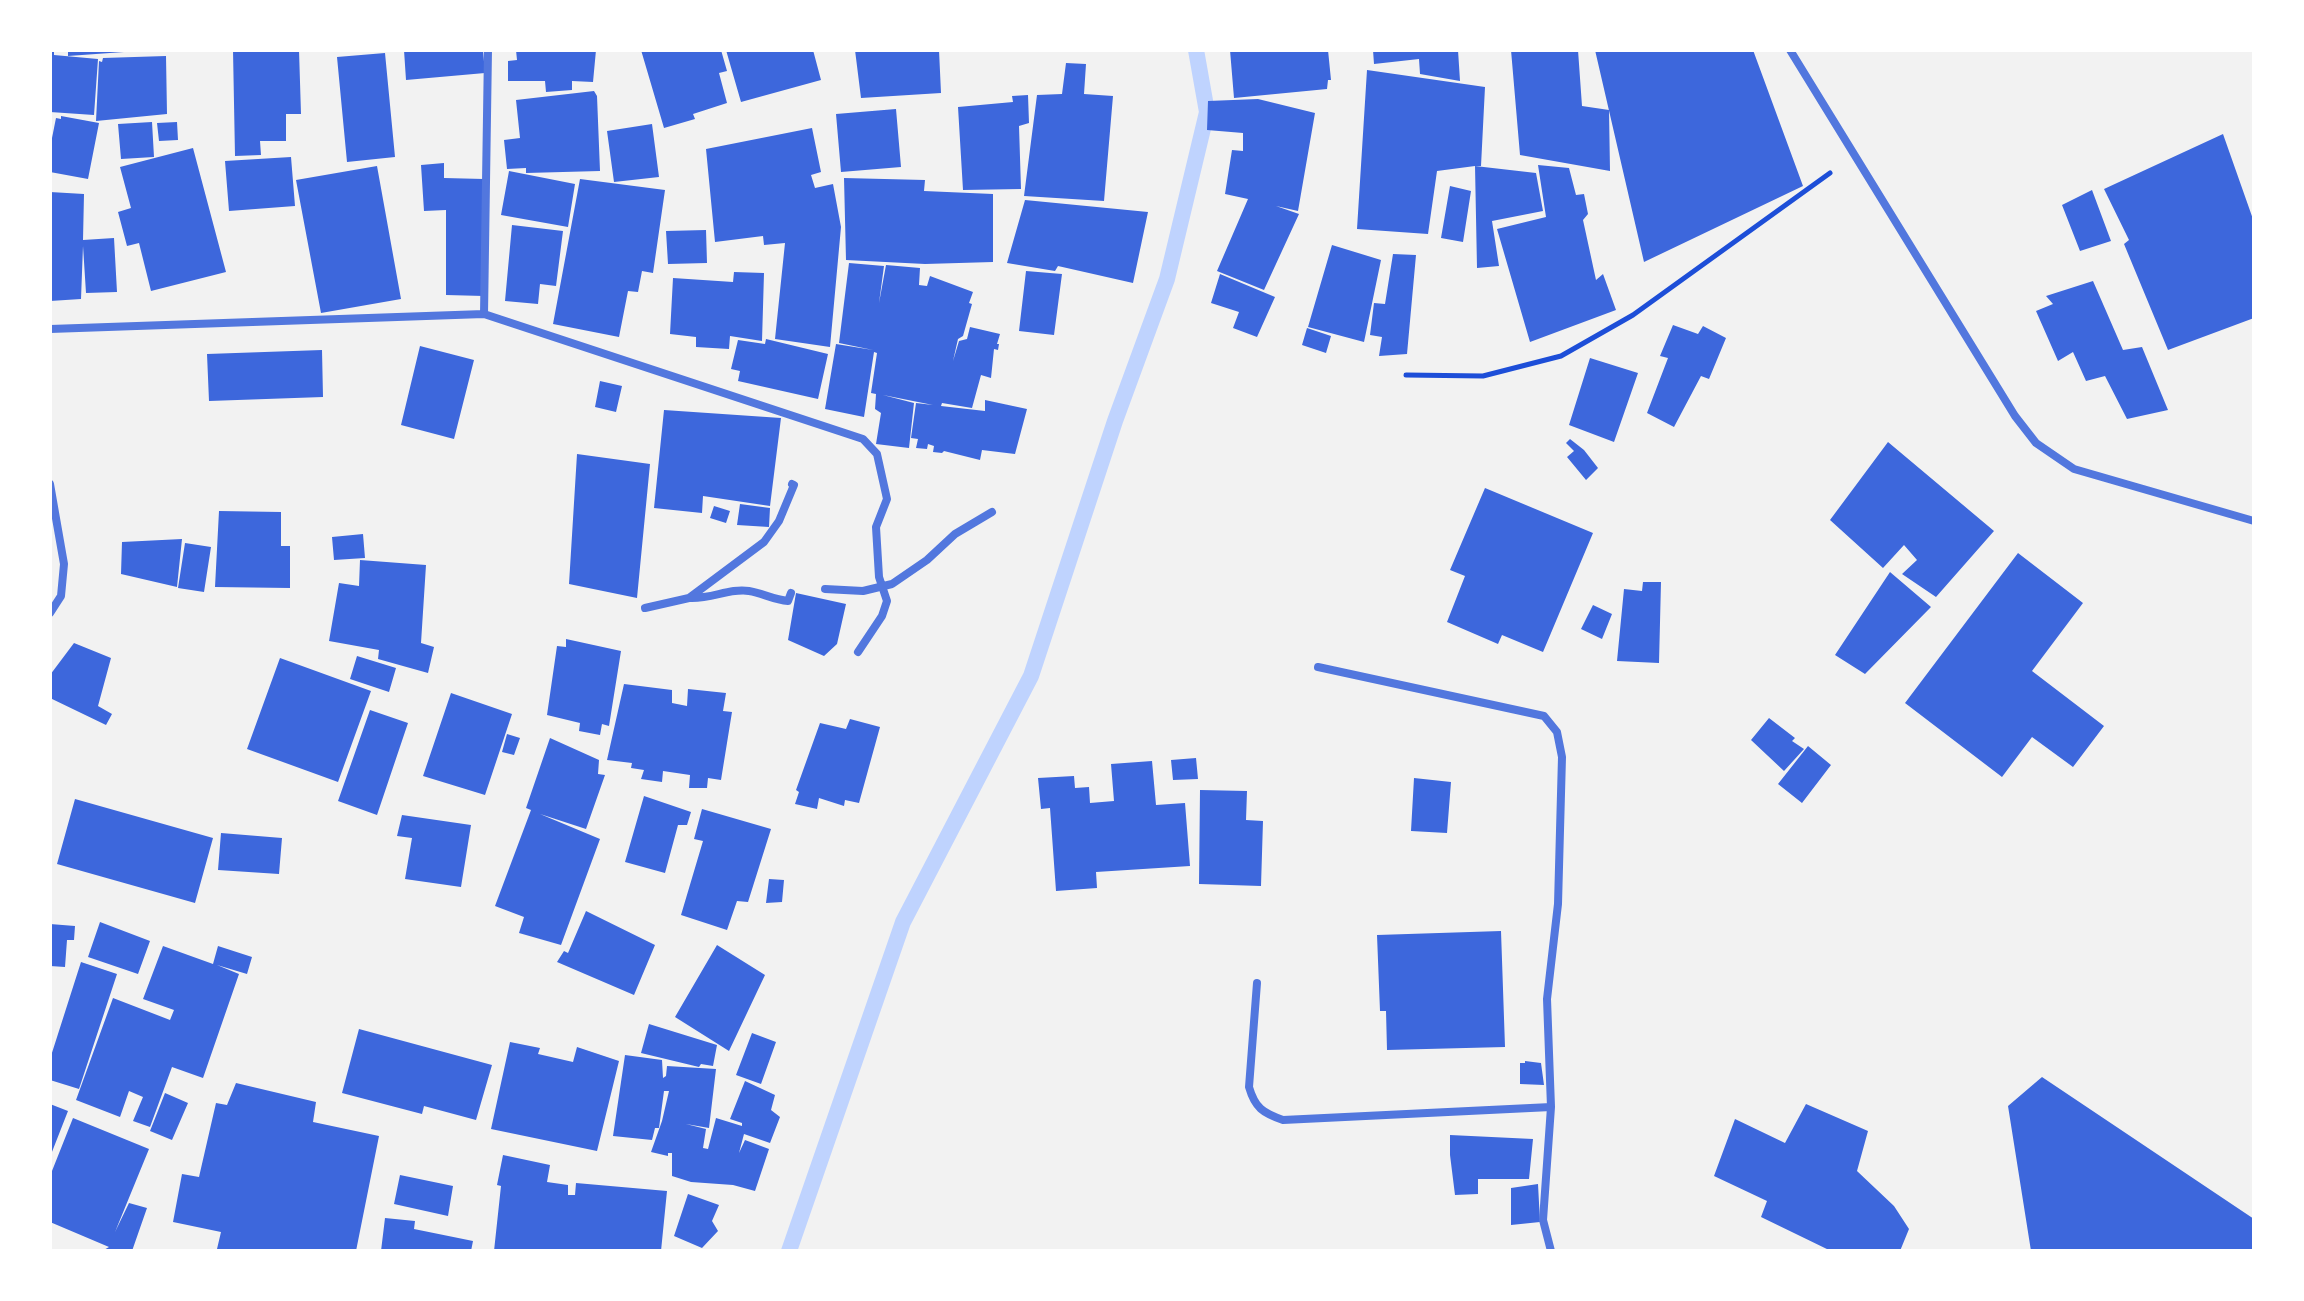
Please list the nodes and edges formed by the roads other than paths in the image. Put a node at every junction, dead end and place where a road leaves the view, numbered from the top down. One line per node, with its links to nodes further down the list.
1 (488, 50): 3 (street)
2 (1790, 50): 8 (street)
3 (484, 314): 4 (street); 14 (street)
4 (50, 329)
5 (50, 484): 13 (street)
6 (792, 484): 11 (street)
7 (992, 512): 9 (street)
8 (2254, 521)
9 (825, 589)
10 (791, 593): 11 (street)
11 (689, 598): 12 (street)
12 (645, 608)
13 (50, 613)
14 (858, 652)
15 (1318, 667): 17 (street)
16 (1257, 983): 17 (street)
17 (1551, 1107): 18 (street)
18 (1551, 1251)

